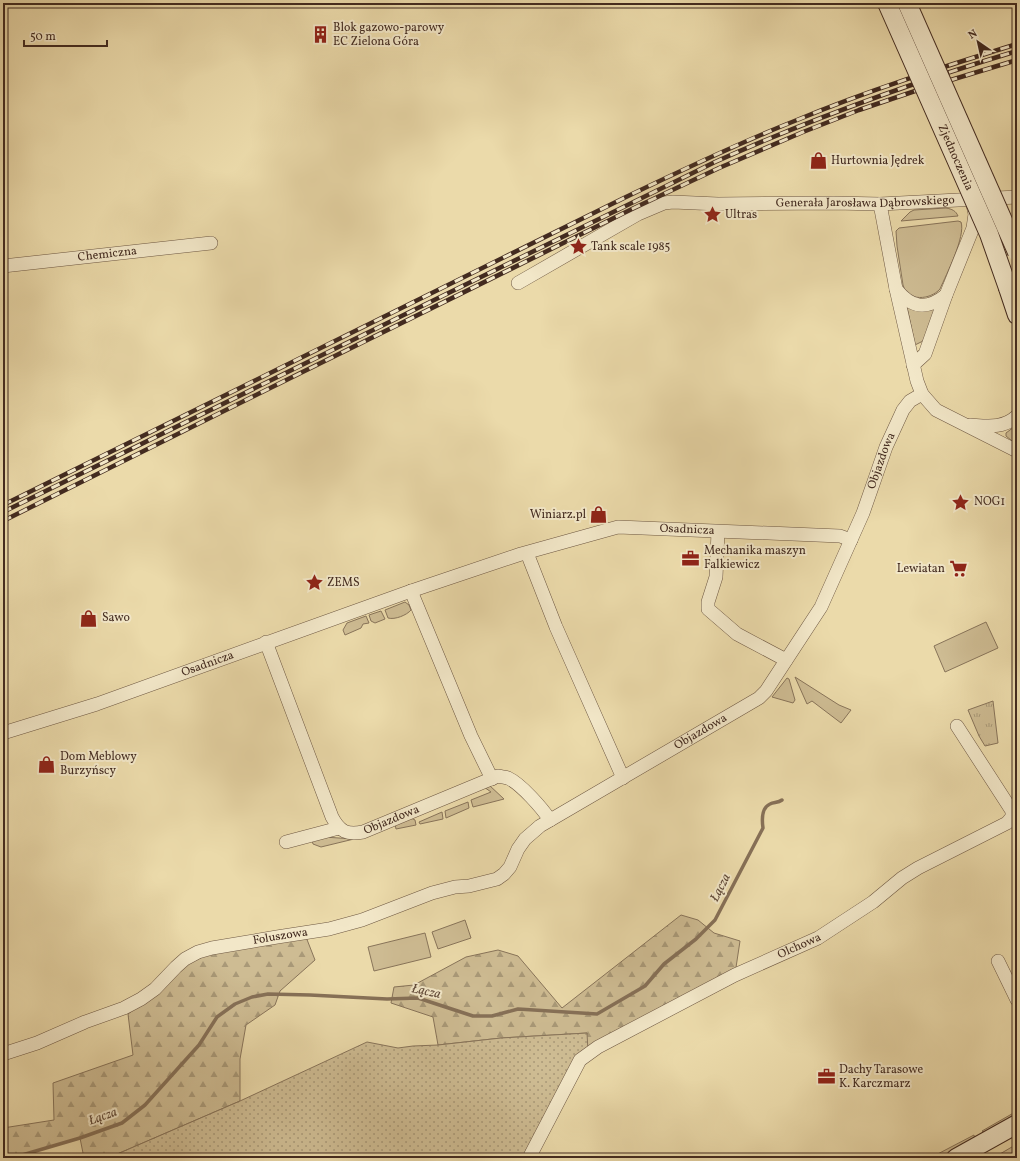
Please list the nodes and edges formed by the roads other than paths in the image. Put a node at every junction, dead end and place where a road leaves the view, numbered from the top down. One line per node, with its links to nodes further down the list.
1 (887, 3): 12 (main road, Zjednoczenia, bridge)
2 (907, 3): 7 (main road, Zjednoczenia, bridge)
3 (1017, 197): 4 (street, Generała Jarosława Dąbrowskiego)
4 (972, 199): 5 (street, Generała Jarosława Dąbrowskiego); 11 (street)
5 (880, 204): 9 (street, Generała Jarosława Dąbrowskiego); 10 (street)
6 (211, 243): 8 (street, Chemiczna)
7 (1017, 252)
8 (3, 266)
9 (518, 284)
10 (896, 290): 11 (street); 13 (street)
11 (946, 295): 13 (street)
12 (1017, 314)
13 (913, 365): 14 (street)
14 (922, 394): 16 (street); 19 (street, Objazdowa)
15 (1017, 416): 16 (street)
16 (968, 425): 17 (street)
17 (1017, 451)
18 (718, 532): 19 (street, Osadnicza); 20 (street, Osadnicza); 23 (street)
19 (851, 540): 23 (street, Objazdowa)
20 (527, 553): 21 (street, Osadnicza); 26 (street)
21 (410, 591): 22 (street, Osadnicza); 27 (street)
22 (266, 642): 25 (street, Osadnicza); 29 (street)
23 (786, 660): 26 (street, Objazdowa)
24 (957, 726): 35 (street, Olchowa)
25 (3, 733)
26 (622, 778): 28 (street, Objazdowa)
27 (492, 779): 28 (street, Objazdowa); 29 (street, Objazdowa)
28 (550, 820): 33 (street, Foluszowa)
29 (339, 828): 30 (street)
30 (286, 842)
31 (998, 961): 32 (street)
32 (1017, 1000)
33 (3, 1054)
34 (1017, 1124): 36 (main road)
35 (529, 1158)
36 (956, 1158)

